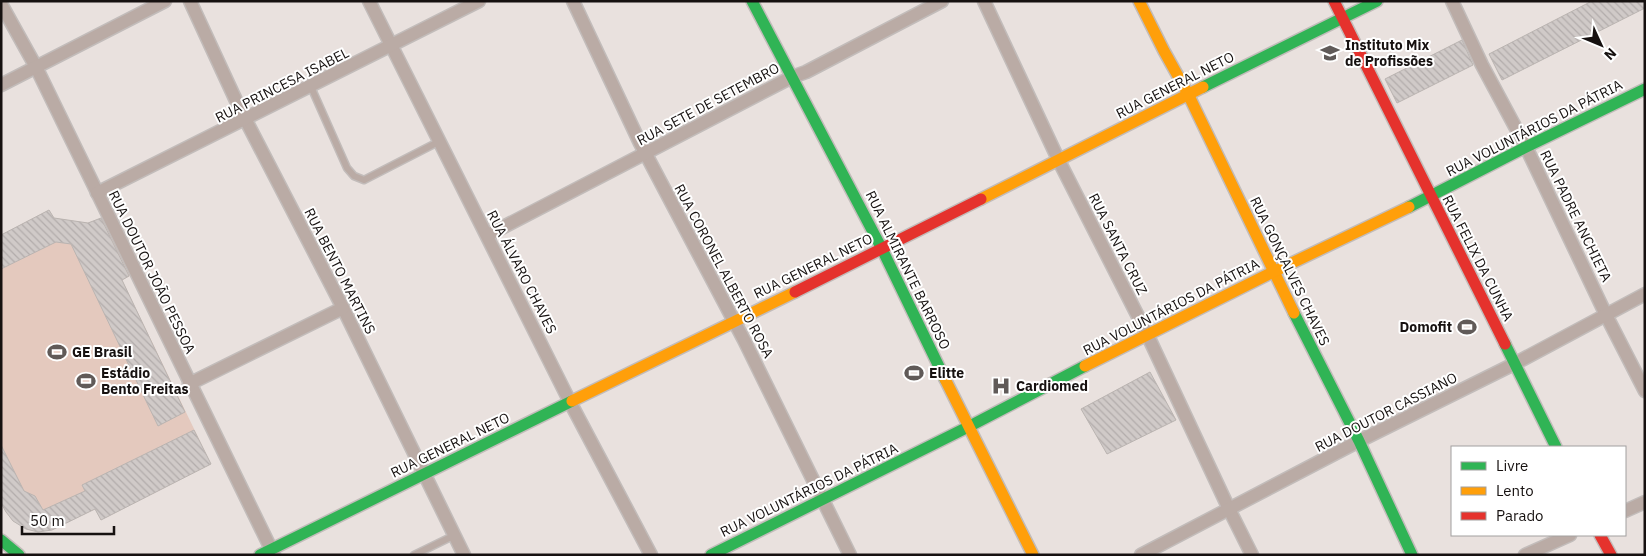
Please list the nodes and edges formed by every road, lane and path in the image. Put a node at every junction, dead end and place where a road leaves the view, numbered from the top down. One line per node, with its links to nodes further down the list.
1 (165, 1): 16 (street)
2 (190, 1): 22 (street, RUA BENTO MARTINS)
3 (369, 1): 15 (street, RUA ÁLVARO CHAVES)
4 (479, 1): 15 (street, RUA PRINCESA ISABEL)
5 (573, 1): 25 (street, RUA CORONEL ALBERTO ROSA)
6 (752, 1): 17 (street, RUA ALMIRANTE BARROSO)
7 (942, 1): 17 (street, RUA SETE DE SETEMBRO)
8 (984, 1): 26 (street, RUA SANTA CRUZ)
9 (1140, 1): 21 (street, RUA GONÇALVES CHAVES)
10 (1334, 1): 14 (street, RUA FELIX DA CUNHA)
11 (1377, 1): 14 (street, RUA GENERAL NETO)
12 (1452, 1): 24 (street, RUA PADRE ANCHIETA)
13 (1, 4): 16 (street, RUA DOUTOR JOÃO PESSOA)
14 (1342, 18): 21 (street, RUA GENERAL NETO); 28 (street, RUA FELIX DA CUNHA)
15 (391, 46): 19 (street, RUA PRINCESA ISABEL); 23 (street, RUA ÁLVARO CHAVES)
16 (36, 67): 18 (street); 27 (street, RUA DOUTOR JOÃO PESSOA)
17 (792, 77): 25 (street, RUA SETE DE SETEMBRO); 30 (street, RUA ALMIRANTE BARROSO)
18 (1, 85)
19 (310, 87): 22 (street, RUA PRINCESA ISABEL); 23 (lane)
20 (1645, 89): 24 (street, RUA VOLUNTÁRIOS DA PÁTRIA)
21 (1188, 94): 26 (street, RUA GENERAL NETO); 31 (street, RUA GONÇALVES CHAVES)
22 (246, 120): 27 (street, RUA PRINCESA ISABEL); 33 (street, RUA BENTO MARTINS)
23 (440, 141): 29 (street, RUA ÁLVARO CHAVES)
24 (1526, 147): 28 (street, RUA VOLUNTÁRIOS DA PÁTRIA); 34 (street, RUA PADRE ANCHIETA)
25 (646, 154): 29 (street, RUA SETE DE SETEMBRO); 35 (street, RUA CORONEL ALBERTO ROSA)
26 (1059, 161): 30 (street, RUA GENERAL NETO); 36 (street, RUA SANTA CRUZ)
27 (97, 193): 38 (street, RUA DOUTOR JOÃO PESSOA)
28 (1431, 197): 31 (street, RUA VOLUNTÁRIOS DA PÁTRIA); 37 (street, RUA FELIX DA CUNHA)
29 (488, 235): 40 (street, RUA ÁLVARO CHAVES)
30 (882, 249): 35 (street, RUA GENERAL NETO); 41 (street, RUA ALMIRANTE BARROSO)
31 (1273, 272): 36 (street, RUA VOLUNTÁRIOS DA PÁTRIA); 42 (street, RUA GONÇALVES CHAVES)
32 (1645, 294): 34 (street, RUA DOUTOR CASSIANO)
33 (343, 308): 38 (street); 44 (street, RUA BENTO MARTINS)
34 (1606, 315): 37 (street, RUA DOUTOR CASSIANO); 39 (street, RUA PADRE ANCHIETA)
35 (734, 322): 40 (street, RUA GENERAL NETO); 45 (street, RUA CORONEL ALBERTO ROSA)
36 (1147, 334): 41 (street, RUA VOLUNTÁRIOS DA PÁTRIA); 47 (street, RUA SANTA CRUZ)
37 (1514, 364): 42 (street, RUA DOUTOR CASSIANO); 43 (street, RUA FELIX DA CUNHA)
38 (190, 384): 53 (street, RUA DOUTOR JOÃO PESSOA)
39 (1645, 391)
40 (570, 402): 44 (street, RUA GENERAL NETO); 57 (street, RUA ÁLVARO CHAVES)
41 (968, 427): 45 (street, RUA VOLUNTÁRIOS DA PÁTRIA); 60 (street, RUA ALMIRANTE BARROSO)
42 (1359, 441): 47 (street, RUA DOUTOR CASSIANO); 63 (street, RUA GONÇALVES CHAVES)
43 (1555, 446)
44 (424, 475): 49 (street, RUA BENTO MARTINS); 53 (street, RUA GENERAL NETO)
45 (822, 500): 58 (street, RUA VOLUNTÁRIOS DA PÁTRIA); 59 (street, RUA CORONEL ALBERTO ROSA)
46 (1645, 502): 48 (street)
47 (1229, 509): 61 (street, RUA DOUTOR CASSIANO); 62 (street, RUA SANTA CRUZ)
48 (1626, 511)
49 (454, 535): 55 (lane); 56 (street, RUA BENTO MARTINS)
50 (1568, 536): 64 (street)
51 (1601, 536): 65 (street)
52 (1, 540): 54 (street)
53 (269, 553)
54 (18, 555)
55 (414, 555)
56 (464, 555)
57 (650, 555)
58 (711, 555)
59 (850, 555)
60 (1033, 555)
61 (1141, 555)
62 (1252, 555)
63 (1412, 555)
64 (1525, 555)
65 (1611, 555)

